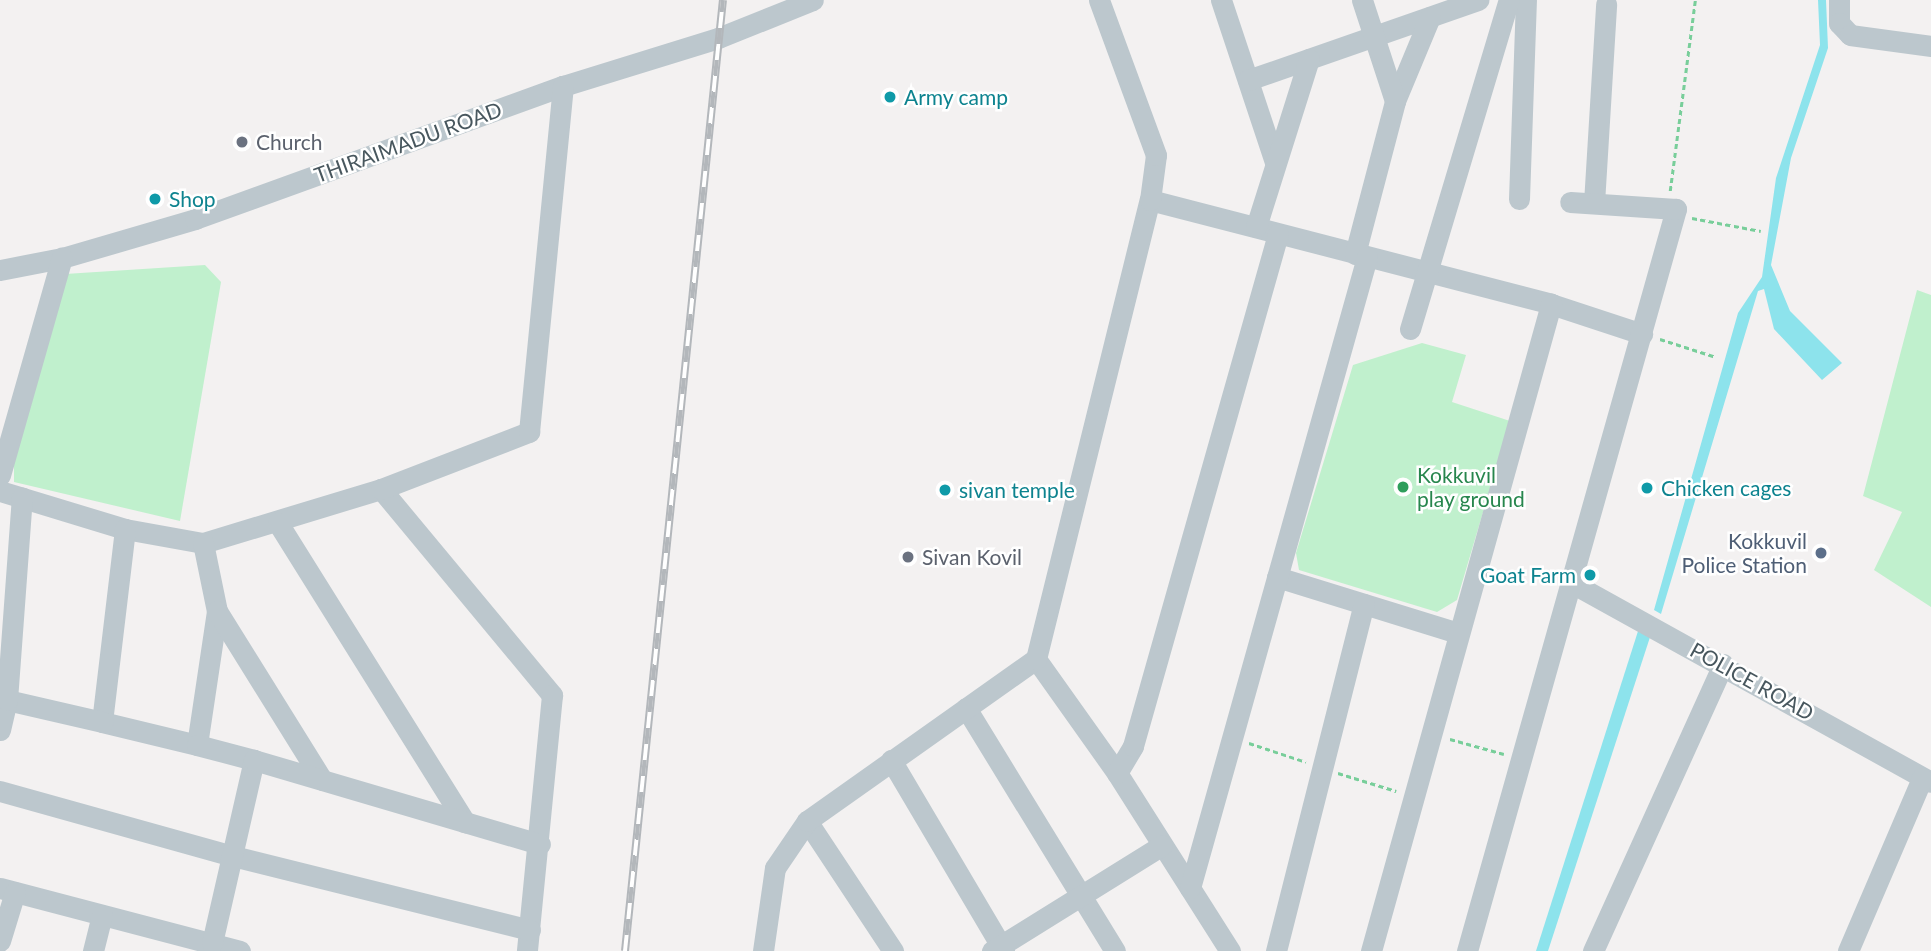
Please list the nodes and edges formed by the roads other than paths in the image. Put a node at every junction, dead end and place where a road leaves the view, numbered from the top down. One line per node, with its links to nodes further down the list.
1 (813, 0): 15 (street, THIRAIMADU ROAD)
2 (1099, 0): 19 (street)
3 (1221, 0): 14 (street)
4 (1362, 0): 11 (street)
5 (1478, 0): 10 (street)
6 (1509, 0): 27 (street)
7 (1526, 0): 18 (street)
8 (1839, 0): 12 (street)
9 (1606, 4): 21 (street)
10 (1430, 17): 11 (street); 16 (street)
11 (1375, 36): 13 (street); 16 (street)
12 (1931, 46)
13 (1309, 59): 14 (street); 17 (street)
14 (1248, 80): 17 (street)
15 (563, 86): 25 (street, THIRAIMADU ROAD); 32 (street)
16 (1395, 101): 24 (street)
17 (1275, 163): 22 (street)
18 (1519, 199)
19 (1150, 200): 22 (street); 43 (street)
20 (1570, 202): 21 (street)
21 (1594, 204): 30 (street)
22 (1256, 227): 23 (street)
23 (1278, 234): 24 (street); 52 (street)
24 (1361, 255): 27 (street); 38 (street)
25 (62, 258): 26 (street, THIRAIMADU ROAD); 31 (street)
26 (0, 270)
27 (1424, 272): 28 (street); 29 (street)
28 (1551, 304): 30 (street); 42 (street)
29 (1410, 329)
30 (1642, 334): 39 (street)
31 (0, 475)
32 (381, 489): 35 (street); 58 (street)
33 (0, 491): 34 (street)
34 (22, 498): 36 (street); 45 (street)
35 (278, 523): 37 (street); 57 (street)
36 (125, 529): 37 (street); 47 (street)
37 (203, 543): 41 (street)
38 (1277, 577): 40 (street); 61 (street)
39 (1572, 583): 44 (street, POLICE ROAD); 78 (street)
40 (1364, 604): 42 (street); 76 (street)
41 (217, 611): 49 (street); 53 (street)
42 (1458, 633): 77 (street)
43 (1036, 659): 46 (street); 52 (street)
44 (1723, 664): 54 (street, POLICE ROAD); 79 (street)
45 (7, 700): 47 (street); 48 (street)
46 (967, 708): 51 (street); 63 (street)
47 (102, 722): 49 (street)
48 (0, 730)
49 (197, 745): 50 (street)
50 (254, 760): 53 (street); 60 (street)
51 (891, 760): 56 (street); 69 (street)
52 (1117, 773): 59 (street)
53 (322, 780): 57 (street)
54 (1927, 780): 80 (street)
55 (0, 791): 60 (street)
56 (807, 821): 67 (street); 73 (street)
57 (465, 822): 58 (street)
58 (540, 844): 65 (street)
59 (1162, 845): 61 (street); 63 (street)
60 (233, 856): 65 (street); 68 (street)
61 (1190, 888): 75 (street)
62 (7, 890): 64 (street); 66 (street)
63 (1081, 896): 69 (street); 74 (street)
64 (103, 915): 68 (street); 70 (street)
65 (529, 940)
66 (0, 941)
67 (764, 941): 72 (street)
68 (212, 943): 71 (street)
69 (999, 949)
70 (93, 951)
71 (240, 951)
72 (779, 951)
73 (893, 951)
74 (1115, 951)
75 (1230, 951)
76 (1276, 951)
77 (1371, 951)
78 (1467, 951)
79 (1593, 951)
80 (1848, 951)

